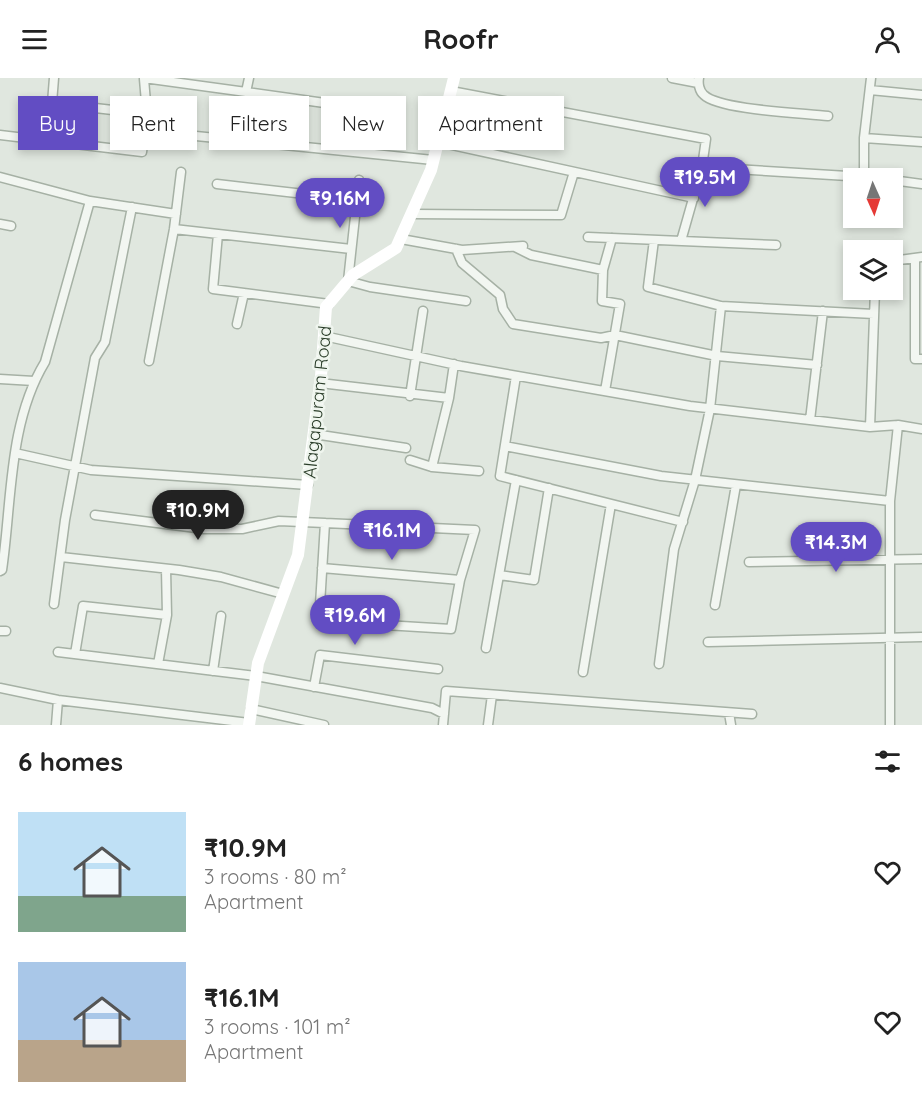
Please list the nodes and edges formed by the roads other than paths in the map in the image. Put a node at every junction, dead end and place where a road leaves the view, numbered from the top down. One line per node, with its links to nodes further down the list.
1 (54, 78): 15 (street)
2 (144, 78): 10 (street); 11 (street)
3 (249, 78): 10 (street)
4 (454, 78): 9 (main road, Alagapuram Road)
5 (672, 78): 7 (street)
6 (871, 78): 8 (street)
7 (698, 81): 16 (street)
8 (870, 90): 13 (street); 19 (street)
9 (451, 91): 12 (main road, Alagapuram Road); 27 (street)
10 (246, 92): 14 (street)
11 (146, 96)
12 (450, 96)
13 (922, 96)
14 (321, 102)
15 (110, 109)
16 (828, 116)
17 (0, 135): 21 (street)
18 (197, 136): 26 (street)
19 (864, 138): 20 (street); 28 (street)
20 (922, 142)
21 (110, 148)
22 (125, 150): 23 (street)
23 (142, 150)
24 (436, 150): 26 (main road, Alagapuram Road)
25 (474, 150): 30 (street)
26 (433, 160): 42 (main road, Alagapuram Road)
27 (702, 167): 31 (street); 37 (street)
28 (864, 168)
29 (181, 172): 41 (street)
30 (574, 172): 37 (street); 42 (street)
31 (843, 176)
32 (0, 177): 39 (street)
33 (359, 180): 38 (street)
34 (903, 181): 36 (street)
35 (217, 184): 38 (street)
36 (922, 184)
37 (694, 198): 51 (street)
38 (357, 200): 53 (street)
39 (90, 201): 40 (street); 79 (street)
40 (132, 207): 41 (street); 94 (street)
41 (176, 214): 45 (street)
42 (412, 214): 49 (main road, Alagapuram Road)
43 (0, 224): 44 (street)
44 (11, 226)
45 (174, 230): 46 (street); 74 (street)
46 (218, 234): 53 (street); 59 (street)
47 (588, 237): 48 (street)
48 (612, 238): 50 (street); 57 (street)
49 (401, 239): 54 (street); 58 (main road, Alagapuram Road)
50 (654, 240): 51 (street); 63 (street)
51 (681, 242): 52 (street)
52 (776, 245)
53 (351, 249): 58 (street)
54 (456, 249): 57 (street); 69 (street)
55 (919, 258): 56 (street); 66 (street)
56 (903, 260)
57 (603, 270): 69 (street)
58 (348, 281): 61 (street); 62 (main road, Alagapuram Road)
59 (244, 293): 62 (street); 68 (street)
60 (875, 300): 67 (street)
61 (466, 301)
62 (329, 304): 70 (main road, Alagapuram Road)
63 (721, 306): 65 (street); 72 (street)
64 (423, 311): 71 (street)
65 (823, 311): 67 (street); 76 (street)
66 (918, 311): 73 (street)
67 (874, 314): 87 (street)
68 (237, 324)
69 (615, 335): 72 (street); 81 (street)
70 (324, 336): 71 (street); 80 (main road, Alagapuram Road)
71 (416, 356): 75 (street); 82 (street)
72 (717, 356): 76 (street); 84 (street)
73 (922, 359)
74 (149, 361)
75 (454, 364): 77 (street); 83 (street)
76 (817, 365): 85 (street)
77 (516, 376): 81 (street); 90 (street)
78 (0, 379): 79 (street)
79 (34, 381): 92 (street)
80 (320, 383): 82 (street); 89 (main road, Alagapuram Road)
81 (605, 391): 84 (street)
82 (410, 396): 83 (street)
83 (449, 398): 95 (street)
84 (710, 409): 85 (street); 98 (street)
85 (810, 420): 87 (street)
86 (898, 425): 87 (street); 88 (street); 102 (street)
87 (870, 427)
88 (922, 429)
89 (314, 434): 91 (street); 99 (main road, Alagapuram Road)
90 (505, 446): 97 (street); 98 (street)
91 (406, 448)
92 (15, 453): 94 (street); 108 (street)
93 (410, 460): 95 (street)
94 (74, 466): 99 (street); 109 (street)
95 (432, 467): 96 (street)
96 (478, 471)
97 (516, 480): 101 (street); 116 (street)
98 (695, 480): 100 (street); 107 (street)
99 (308, 485): 105 (main road, Alagapuram Road)
100 (736, 485): 102 (street); 120 (street)
101 (549, 488): 103 (street); 116 (street)
102 (891, 501): 110 (street)
103 (611, 504): 107 (street); 133 (street)
104 (95, 515): 105 (street)
105 (303, 521): 106 (street); 118 (main road, Alagapuram Road)
106 (325, 522): 113 (street); 117 (street)
107 (683, 522): 130 (street)
108 (4, 527): 115 (street)
109 (62, 557): 114 (street); 119 (street)
110 (890, 559): 111 (street); 112 (street); 124 (street)
111 (922, 559)
112 (749, 562)
113 (322, 568): 117 (street); 117 (street)
114 (166, 569): 118 (street); 121 (street)
115 (0, 571)
116 (499, 575): 126 (street)
117 (460, 580)
118 (283, 594): 134 (main road, Alagapuram Road)
119 (54, 604)
120 (715, 604)
121 (167, 615): 128 (street); 129 (street)
122 (221, 616): 132 (street)
123 (922, 637): 124 (street)
124 (890, 638): 125 (street); 149 (street)
125 (708, 642)
126 (486, 648)
127 (58, 651): 128 (street)
128 (75, 654): 129 (street)
129 (158, 664): 132 (street)
130 (660, 664)
131 (438, 669): 135 (street)
132 (213, 671): 134 (street)
133 (583, 672)
134 (256, 676): 135 (street); 139 (main road, Alagapuram Road)
135 (314, 687): 141 (street)
136 (0, 688): 138 (street)
137 (492, 695): 140 (street); 141 (street); 147 (street)
138 (58, 700): 143 (street); 144 (street)
139 (251, 709): 143 (main road, Alagapuram Road); 145 (street)
140 (729, 713): 142 (street); 148 (street)
141 (444, 714): 146 (street)
142 (752, 714)
143 (249, 724)
144 (56, 725)
145 (324, 725)
146 (443, 725)
147 (488, 725)
148 (731, 725)
149 (890, 725)

